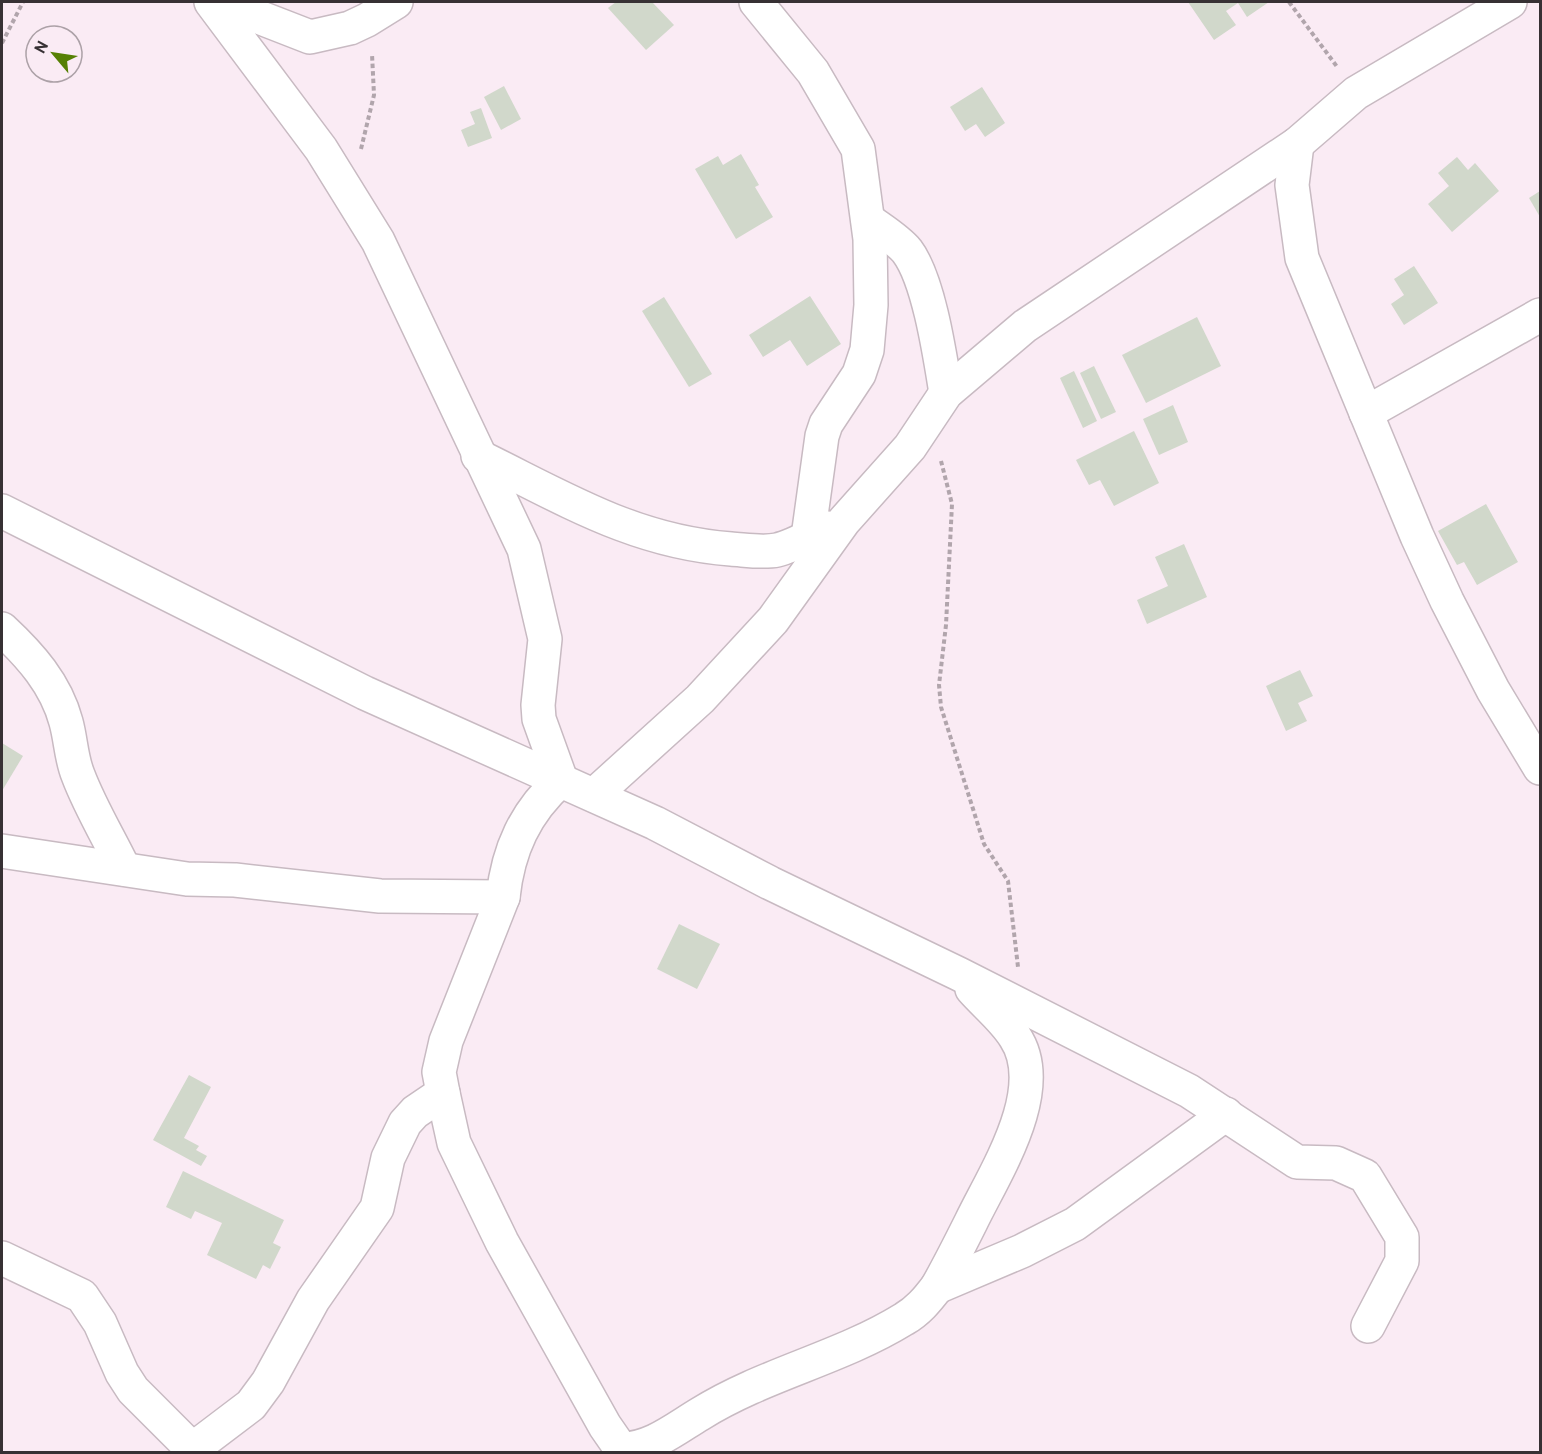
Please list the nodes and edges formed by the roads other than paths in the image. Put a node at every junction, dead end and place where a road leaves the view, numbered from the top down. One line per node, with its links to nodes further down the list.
1 (211, 2): 11 (street)
2 (220, 2): 3 (street)
3 (396, 2)
4 (756, 2): 7 (street)
5 (1510, 2): 6 (street)
6 (1297, 144): 9 (street); 10 (street)
7 (868, 220): 9 (street); 14 (street)
8 (1540, 315): 10 (street)
9 (938, 406): 13 (street)
10 (1366, 413): 16 (street)
11 (478, 456): 14 (street); 17 (street)
12 (2, 511): 17 (street)
13 (844, 521): 14 (street); 18 (street)
14 (808, 537)
15 (2, 629): 20 (street)
16 (1540, 768)
17 (561, 780): 18 (street); 21 (street)
18 (594, 795): 22 (street)
19 (2, 851): 20 (street)
20 (124, 869): 21 (street)
21 (503, 897): 23 (street)
22 (959, 974): 24 (street); 26 (street)
23 (443, 1093): 28 (street); 29 (street)
24 (1226, 1114): 26 (street); 27 (street)
25 (2, 1258): 28 (street)
26 (937, 1287): 29 (street)
27 (1368, 1326)
28 (190, 1451)
29 (622, 1451)

